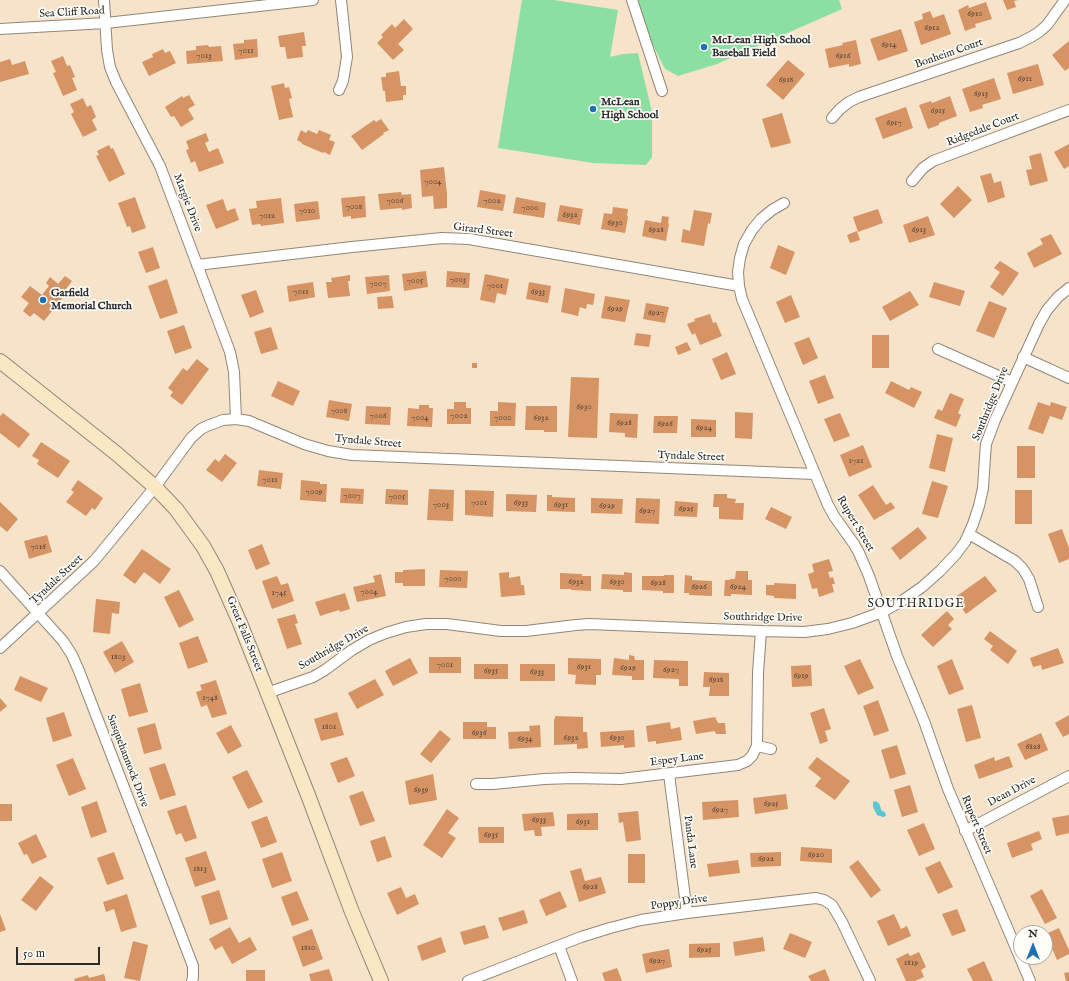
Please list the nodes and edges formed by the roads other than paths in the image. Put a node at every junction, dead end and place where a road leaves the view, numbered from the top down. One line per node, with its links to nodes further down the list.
1 (104, 0): 6 (street, Margie Drive)
2 (313, 0): 6 (street, Sea Cliff Road)
3 (341, 0): 8 (street)
4 (632, 0): 9 (street)
5 (1066, 0): 11 (street, Bonheim Court)
6 (106, 23): 7 (street, Sea Cliff Road); 14 (street, Margie Drive)
7 (0, 29)
8 (338, 90)
9 (662, 91)
10 (1069, 110): 12 (street, Ridgedale Court)
11 (832, 118)
12 (912, 181)
13 (784, 203): 15 (street, Rupert Street)
14 (197, 264): 15 (street, Girard Street); 22 (street, Margie Drive)
15 (739, 286): 23 (street, Rupert Street)
16 (1069, 288): 18 (street, Southridge Drive)
17 (938, 349): 21 (street)
18 (1023, 357): 20 (street); 21 (street, Southridge Drive)
19 (0, 361): 24 (main road, Great Falls Street)
20 (1069, 378)
21 (1012, 382): 25 (street, Southridge Drive)
22 (236, 419): 23 (street, Tyndale Street); 24 (street, Tyndale Street)
23 (814, 474): 28 (street, Rupert Street)
24 (155, 487): 29 (street, Tyndale Street); 32 (main road, Great Falls Street)
25 (969, 534): 27 (street); 28 (street, Southridge Drive)
26 (0, 571): 29 (street, Susquehannock Drive)
27 (1038, 608)
28 (882, 612): 30 (street, Southridge Drive); 38 (street, Rupert Street)
29 (39, 613): 31 (street, Tyndale Street); 41 (street, Susquehannock Drive)
30 (761, 631): 32 (street, Southridge Drive); 33 (street)
31 (0, 648)
32 (268, 693): 42 (main road, Great Falls Street)
33 (757, 746): 34 (street); 35 (street, Espey Lane)
34 (771, 749)
35 (669, 774): 37 (street, Espey Lane); 39 (street, Panda Lane)
36 (1069, 776): 38 (street, Dean Drive)
37 (476, 784)
38 (966, 831): 46 (street, Rupert Street)
39 (687, 914): 40 (street, Poppy Drive); 45 (street, Poppy Drive)
40 (559, 946): 43 (street, Poppy Drive); 44 (street)
41 (192, 981)
42 (380, 981)
43 (468, 981)
44 (572, 981)
45 (870, 981)
46 (1030, 981)

